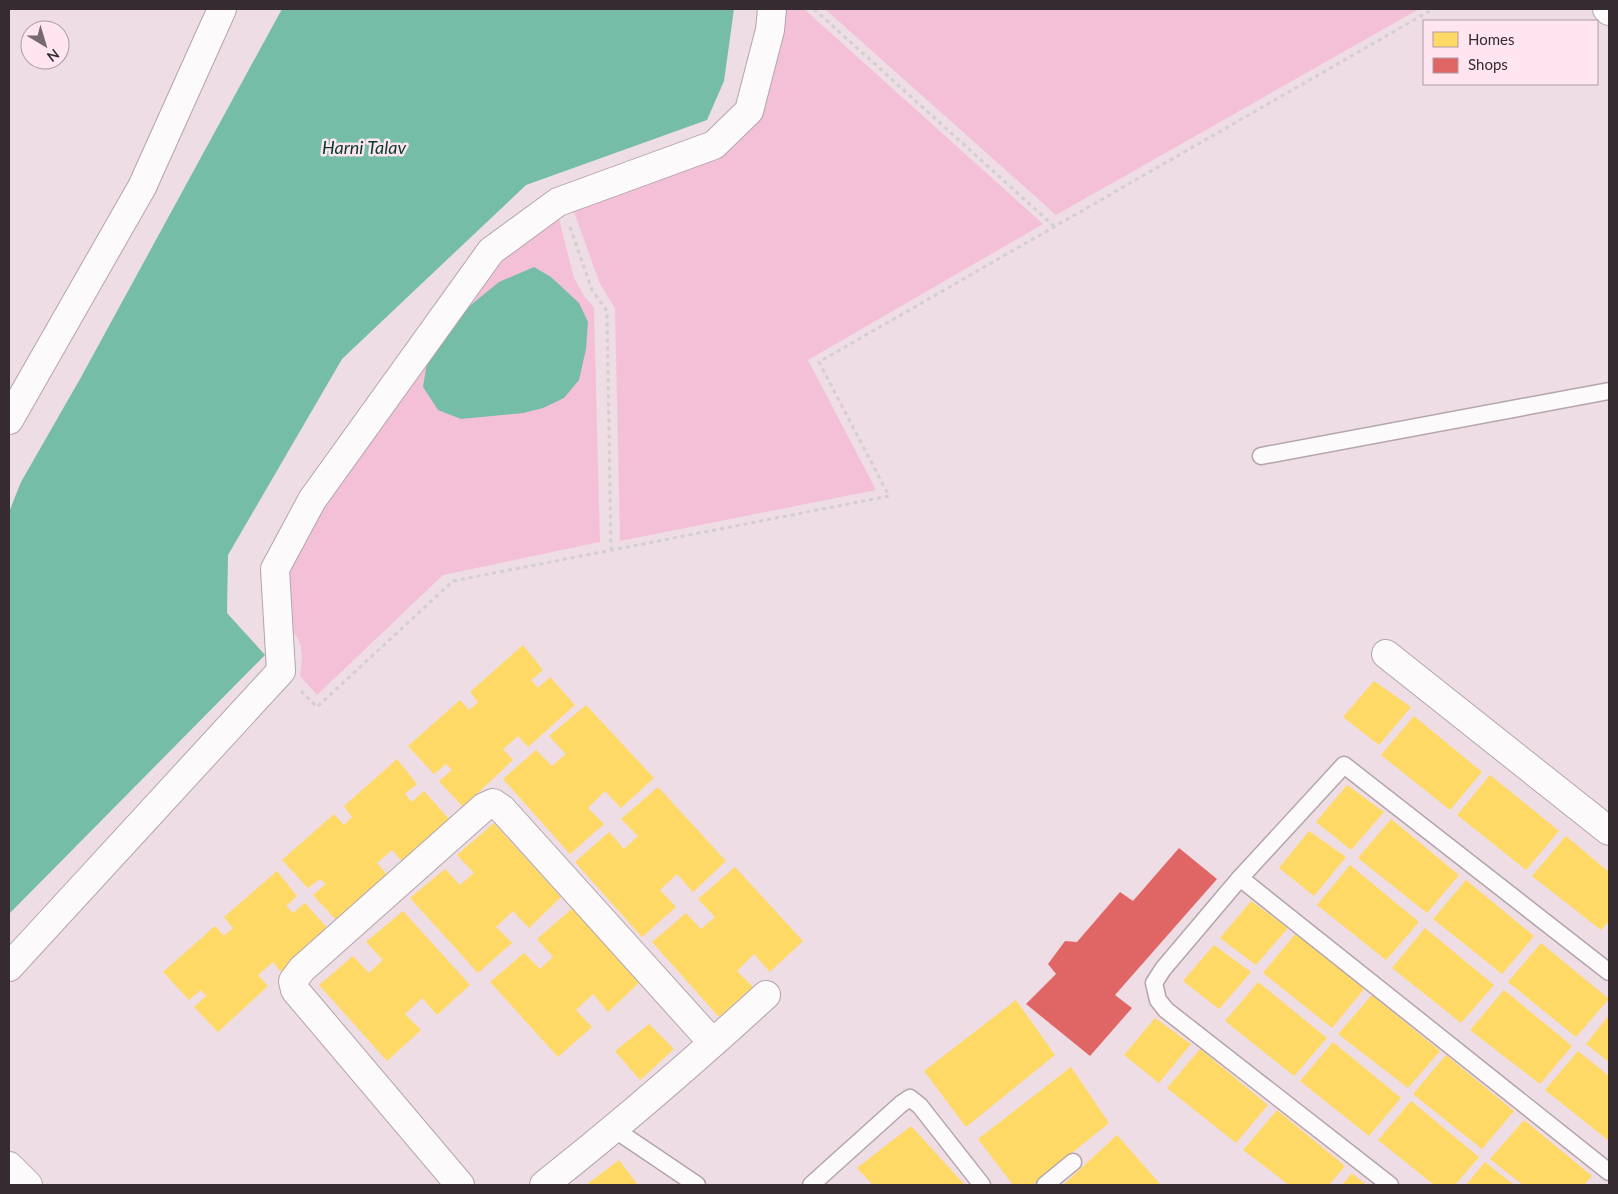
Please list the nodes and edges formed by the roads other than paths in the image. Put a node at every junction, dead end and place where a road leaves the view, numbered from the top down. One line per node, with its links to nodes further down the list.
1 (222, 9): 4 (street)
2 (772, 9): 9 (street)
3 (1609, 391): 5 (lane)
4 (9, 420)
5 (1261, 456)
6 (1386, 654): 7 (street)
7 (1609, 831)
8 (1240, 878): 10 (lane); 16 (lane); 24 (lane)
9 (9, 968)
10 (1609, 972)
11 (766, 995): 12 (street)
12 (713, 1044): 13 (street); 18 (street)
13 (614, 1130): 19 (street); 20 (lane)
14 (1073, 1162): 23 (lane)
15 (9, 1166): 17 (street)
16 (1609, 1172)
17 (28, 1185)
18 (460, 1185)
19 (544, 1185)
20 (698, 1185)
21 (811, 1185): 22 (lane)
22 (982, 1185)
23 (1044, 1185)
24 (1390, 1185)

